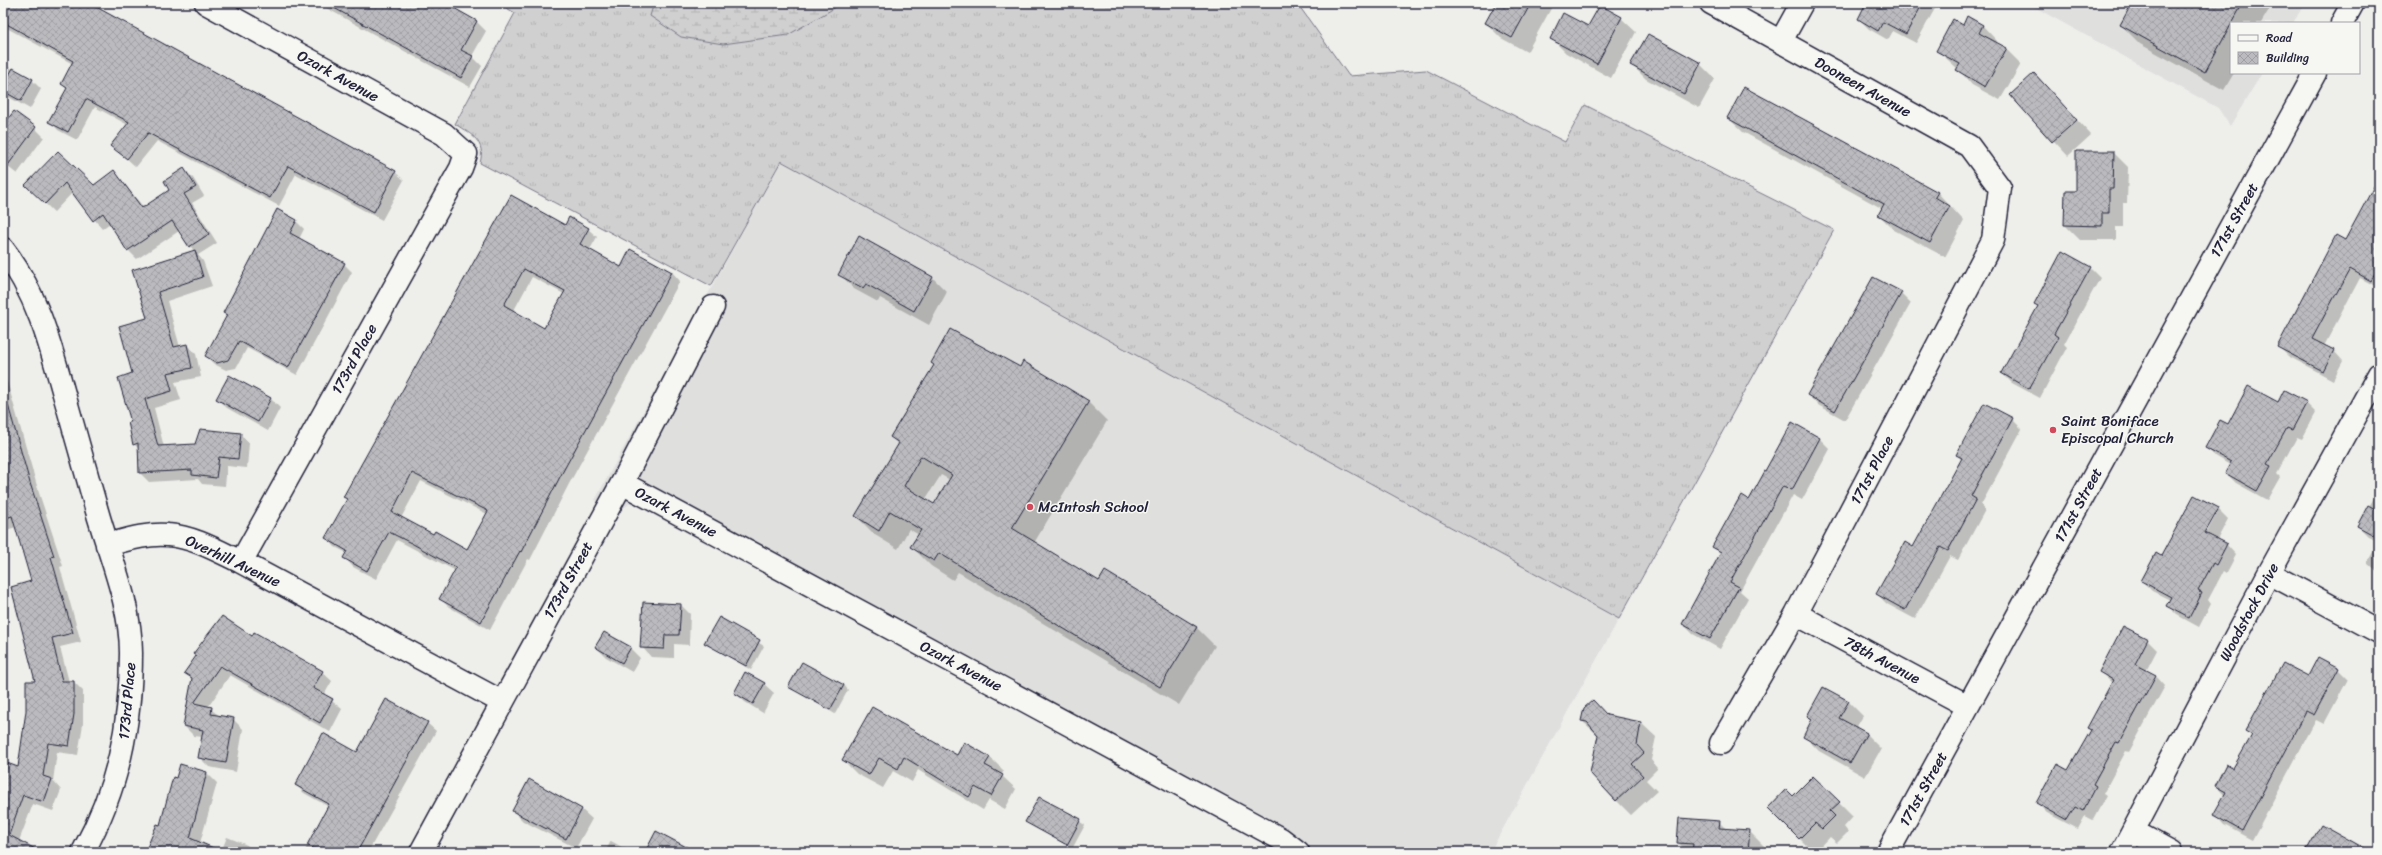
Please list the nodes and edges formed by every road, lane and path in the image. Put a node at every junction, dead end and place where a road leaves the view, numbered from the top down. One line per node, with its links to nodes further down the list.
1 (206, 3): 8 (street, Ozark Avenue)
2 (1711, 3): 6 (street, Dooneen Avenue)
3 (1802, 3): 6 (street)
4 (2353, 3): 5 (street)
5 (2343, 22)
6 (1781, 42): 9 (street, Dooneen Avenue)
7 (2314, 74): 20 (street, 171st Street)
8 (466, 154): 15 (street, 173rd Place)
9 (2000, 188): 17 (street, 171st Place)
10 (3, 249): 14 (street)
11 (712, 307): 13 (street, 173rd Street)
12 (2379, 374): 16 (street, Woodstock Drive)
13 (622, 482): 19 (street, 173rd Street); 25 (street, Ozark Avenue)
14 (107, 545): 15 (street, Overhill Avenue); 23 (street, 173rd Place)
15 (241, 562): 19 (street, Overhill Avenue)
16 (2269, 573): 18 (street); 22 (street, Woodstock Drive)
17 (1796, 614): 20 (street, 78th Avenue); 21 (street, 171st Place)
18 (2379, 632)
19 (502, 702): 24 (street, 173rd Street)
20 (1968, 706): 26 (street, 171st Street)
21 (1721, 742)
22 (2133, 831): 27 (street, Woodstock Drive); 28 (street)
23 (83, 852)
24 (421, 852)
25 (1298, 852)
26 (1888, 852)
27 (2122, 852)
28 (2171, 852)

